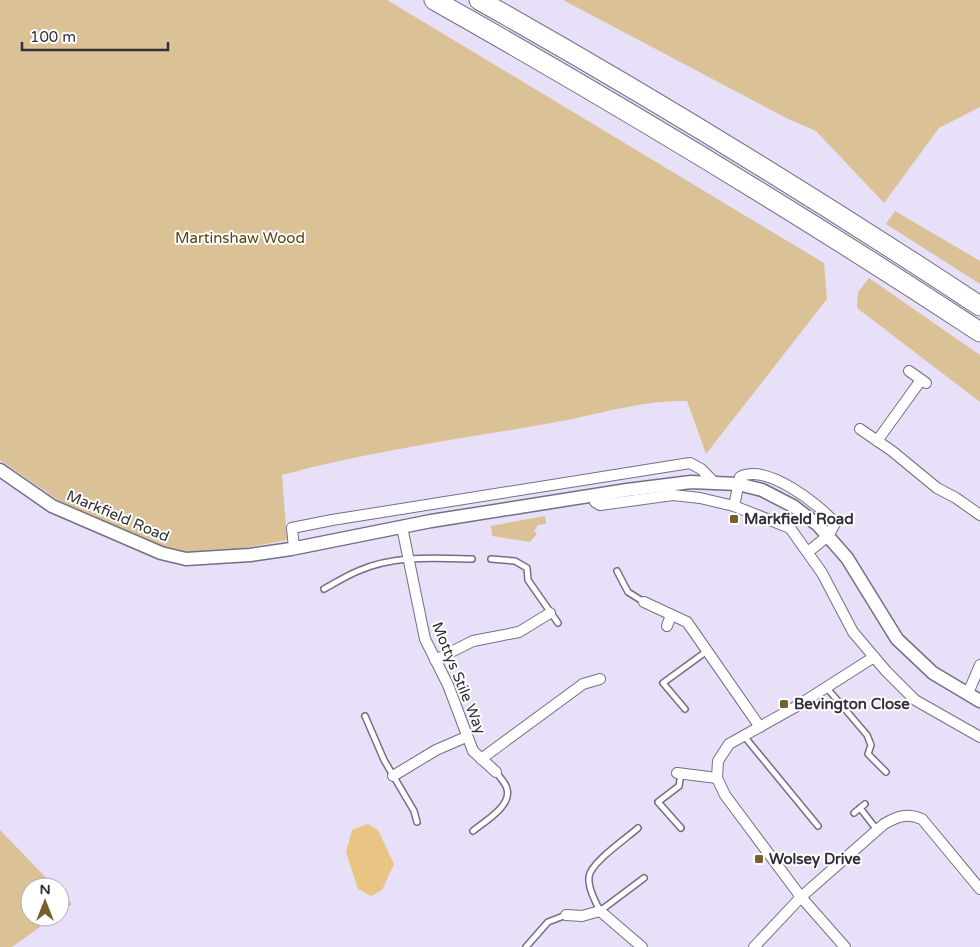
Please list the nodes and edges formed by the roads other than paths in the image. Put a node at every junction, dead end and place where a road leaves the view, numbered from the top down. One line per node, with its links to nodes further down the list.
1 (434, 0): 4 (highway)
2 (479, 0): 3 (highway)
3 (980, 306)
4 (980, 332)
5 (909, 371): 7 (street)
6 (860, 429): 7 (street)
7 (877, 441): 13 (street)
8 (0, 470): 16 (street, Markfield Road)
9 (713, 481): 10 (street, Markfield Road); 11 (street, Markfield Road); 16 (street)
10 (738, 484): 12 (street); 15 (street, Markfield Road)
11 (593, 496): 12 (street); 14 (street, Markfield Road)
12 (734, 506): 17 (street)
13 (980, 515)
14 (402, 527): 16 (street, Markfield Road); 18 (street, Mottys Stile Way)
15 (829, 535): 17 (street); 34 (street, Markfield Road)
16 (294, 548)
17 (808, 552): 29 (street)
18 (409, 559): 19 (lane); 22 (lane); 30 (street, Mottys Stile Way)
19 (472, 559)
20 (491, 559): 24 (lane)
21 (617, 571): 23 (lane)
22 (324, 588)
23 (644, 602): 25 (street)
24 (550, 613): 26 (lane); 30 (street)
25 (671, 615): 27 (street); 28 (street)
26 (558, 623)
27 (667, 626)
28 (707, 651): 36 (lane); 38 (street)
29 (874, 657): 33 (street); 41 (street)
30 (435, 660): 40 (street, Mottys Stile Way)
31 (980, 665): 34 (street)
32 (600, 679): 42 (street)
33 (826, 687): 38 (street); 44 (lane)
34 (968, 693): 35 (street, Markfield Road)
35 (980, 701)
36 (685, 709)
37 (365, 716): 46 (lane)
38 (760, 727): 39 (street)
39 (744, 736): 47 (street); 50 (lane)
40 (466, 737): 42 (street, Mottys Stile Way); 46 (street)
41 (980, 737)
42 (481, 759): 43 (street, Mottys Stile Way)
43 (496, 772): 54 (lane)
44 (886, 772)
45 (679, 774): 47 (street); 52 (lane)
46 (393, 776): 49 (lane)
47 (716, 778): 57 (street)
48 (854, 813): 53 (lane)
49 (417, 822)
50 (818, 826)
51 (638, 828): 58 (lane)
52 (681, 828)
53 (877, 830): 56 (street); 57 (street)
54 (473, 831)
55 (644, 878): 58 (lane)
56 (980, 889)
57 (802, 897): 62 (street); 63 (street)
58 (600, 910): 59 (street); 61 (street)
59 (566, 915): 60 (lane)
60 (526, 947)
61 (642, 947)
62 (754, 947)
63 (845, 947)

